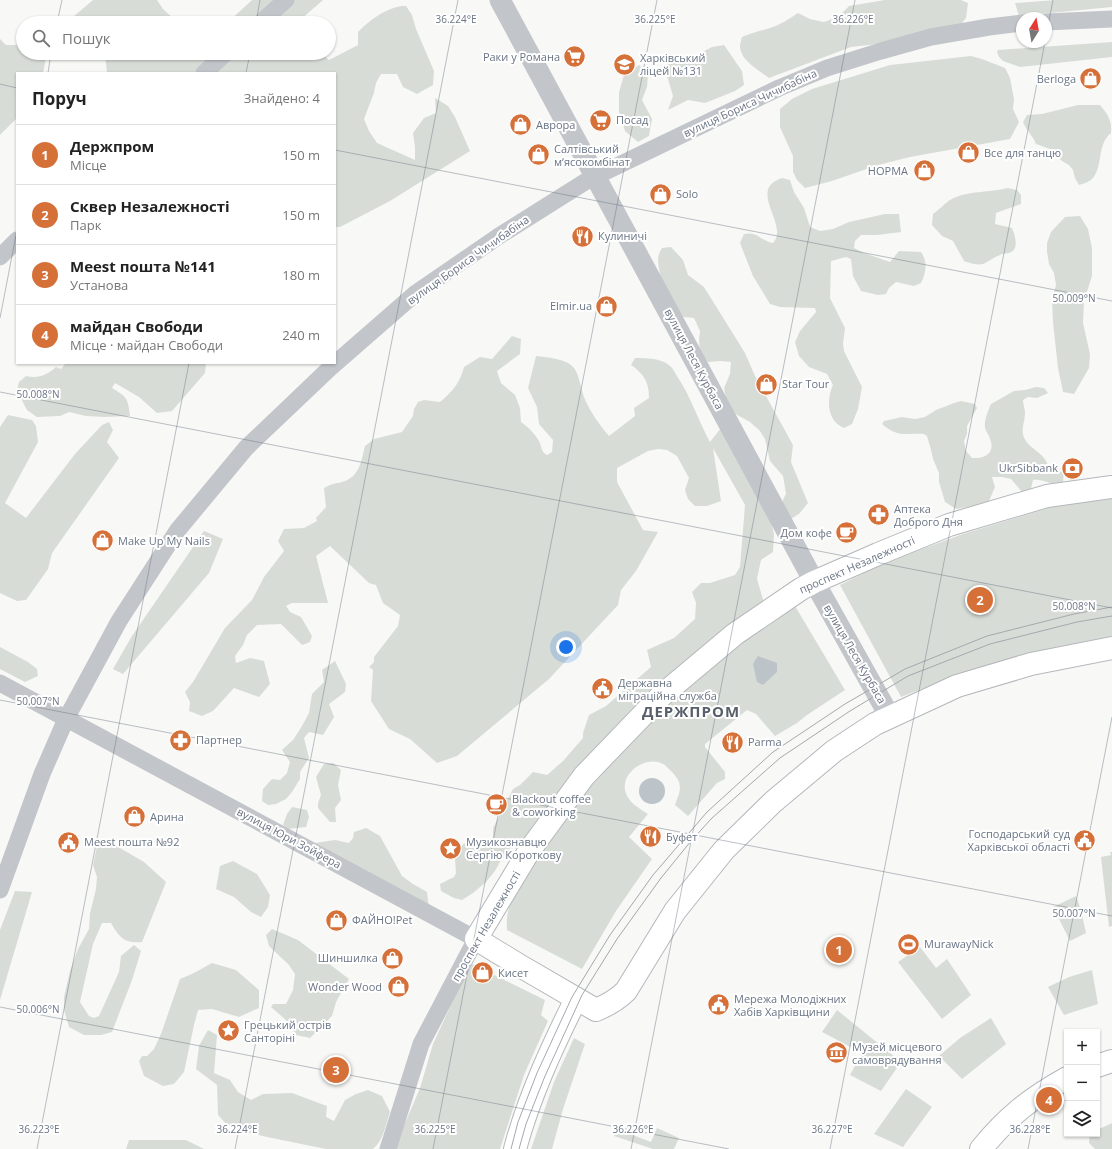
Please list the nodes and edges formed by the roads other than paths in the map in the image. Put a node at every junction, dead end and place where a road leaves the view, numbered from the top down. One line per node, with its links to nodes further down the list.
1 (286, 0): 3 (street)
2 (500, 0): 9 (street, вулиця Леся Курбаса)
3 (268, 16)
4 (1112, 18): 5 (street)
5 (1052, 22)
6 (1016, 24): 9 (street, вулиця Бориса Чичибабіна)
7 (218, 60): 8 (street)
8 (205, 72)
9 (595, 176): 12 (street, вулиця Бориса Чичибабіна); 15 (street, вулиця Леся Курбаса)
10 (16, 241): 11 (street)
11 (0, 257)
12 (336, 363)
13 (335, 364): 19 (street, вулиця Бориса Чичибабіна)
14 (1112, 487): 15 (main road, проспект Незалежності)
15 (814, 582): 18 (street, вулиця Леся Курбаса); 21 (main road, проспект Незалежності)
16 (1112, 648): 18 (main road)
17 (0, 683): 19 (street, вулиця Юри Зойфера)
18 (890, 717): 22 (main road)
19 (66, 719): 20 (street, вулиця Бориса Чичибабіна); 21 (street, вулиця Юри Зойфера)
20 (0, 890)
21 (476, 939): 22 (main road, вулиця Юри Зойфера); 26 (street, проспект Незалежності)
22 (576, 999): 27 (main road)
23 (1112, 1061): 24 (main road)
24 (1100, 1065)
25 (1064, 1080): 28 (main road)
26 (388, 1149)
27 (515, 1149)
28 (981, 1149)

